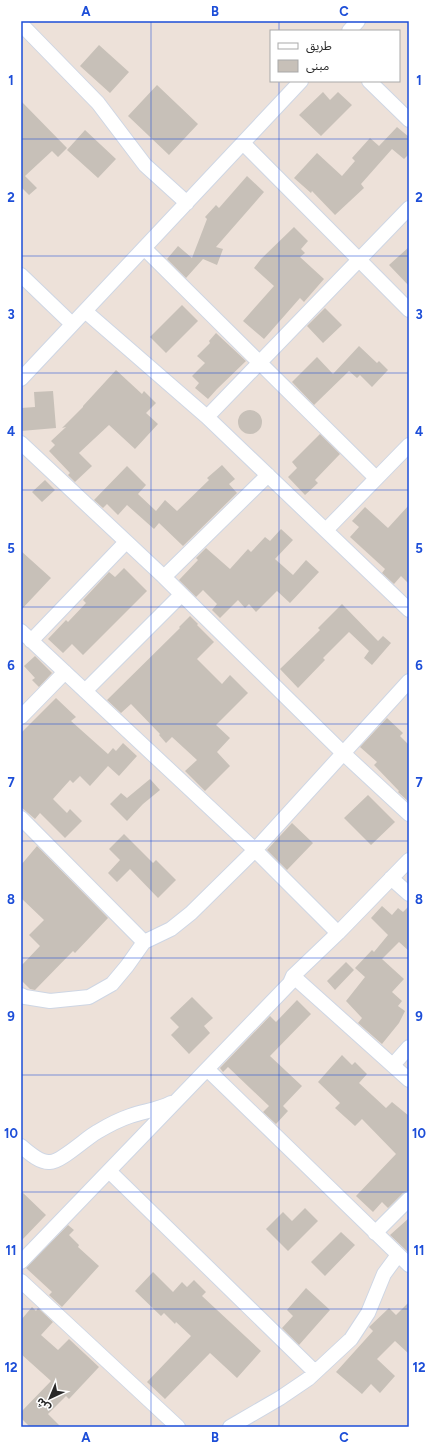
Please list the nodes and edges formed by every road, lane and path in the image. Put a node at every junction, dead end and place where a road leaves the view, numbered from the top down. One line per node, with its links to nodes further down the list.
1 (358, 21): 3 (street)
2 (21, 24): 8 (street)
3 (349, 30)
4 (300, 82): 7 (street)
5 (370, 82): 6 (street)
6 (409, 120)
7 (243, 143): 8 (street); 11 (street)
8 (186, 203): 10 (street)
9 (409, 208): 11 (street)
10 (144, 248): 14 (street); 16 (street)
11 (359, 260): 13 (street); 16 (street)
12 (21, 275): 15 (street)
13 (409, 310)
14 (85, 311): 15 (street); 18 (street)
15 (72, 324): 17 (street)
16 (260, 362): 18 (street); 22 (street)
17 (21, 379)
18 (208, 416): 21 (street)
19 (21, 443): 24 (street)
20 (409, 445): 22 (street)
21 (268, 475): 23 (street); 25 (street)
22 (376, 478): 23 (street)
23 (326, 530): 27 (street)
24 (126, 542): 25 (street); 28 (street)
25 (164, 577): 26 (street)
26 (181, 595): 31 (street); 33 (street)
27 (409, 610)
28 (26, 636): 29 (street)
29 (65, 672): 31 (street); 32 (street)
30 (409, 681): 33 (street)
31 (85, 691): 36 (street)
32 (21, 717)
33 (344, 753): 34 (street); 36 (street)
34 (409, 814)
35 (21, 818): 41 (street)
36 (255, 850): 40 (street); 41 (street)
37 (409, 860): 38 (street)
38 (391, 878): 39 (street); 40 (street)
39 (409, 894)
40 (338, 933): 42 (street)
41 (144, 942): 43 (street)
42 (293, 976): 45 (street); 46 (street)
43 (21, 995)
44 (409, 1047): 45 (street)
45 (393, 1065): 47 (street)
46 (207, 1069): 48 (street); 52 (street)
47 (409, 1080)
48 (177, 1100): 49 (street); 50 (street)
49 (21, 1146)
50 (109, 1171): 54 (street); 57 (street)
51 (409, 1199): 52 (street)
52 (375, 1233): 53 (street)
53 (398, 1255): 55 (street); 57 (street)
54 (21, 1262)
55 (409, 1265)
56 (21, 1281): 58 (street)
57 (315, 1372): 59 (street)
58 (178, 1427)
59 (230, 1427)

